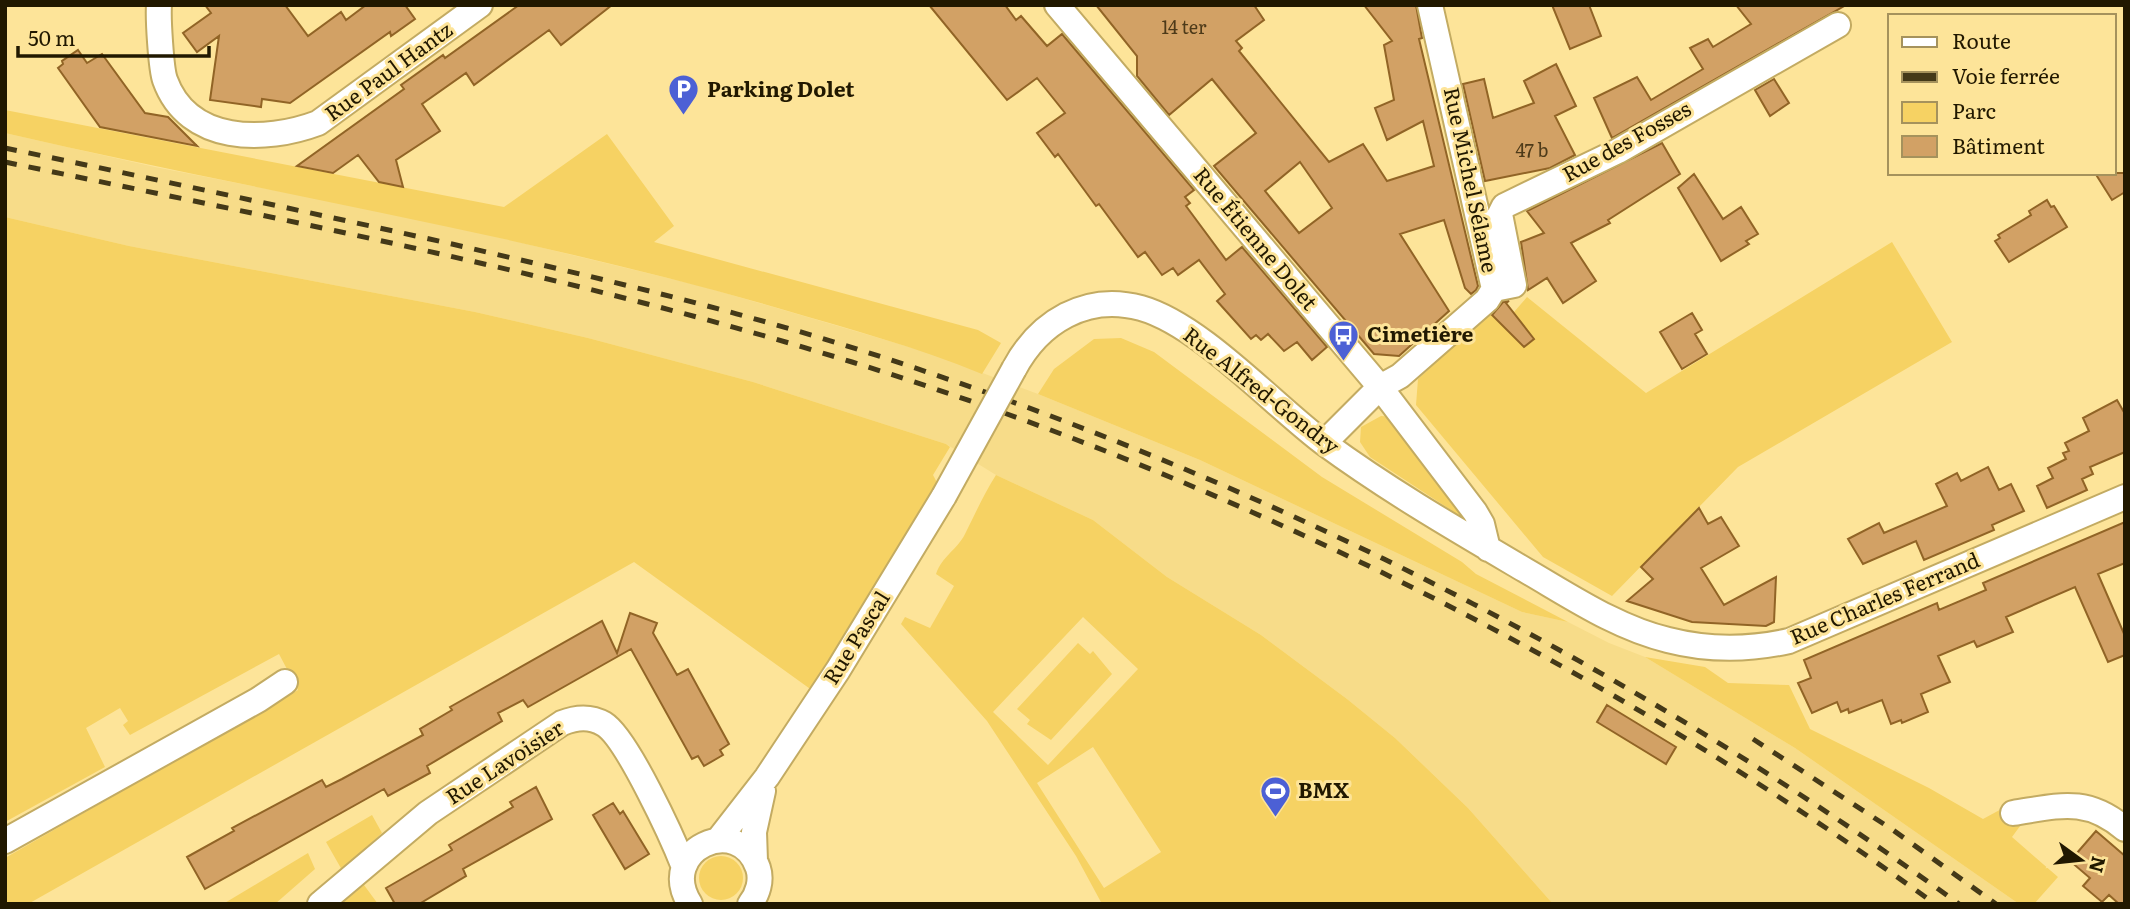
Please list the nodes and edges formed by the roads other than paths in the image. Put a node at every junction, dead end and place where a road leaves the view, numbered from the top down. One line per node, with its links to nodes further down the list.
1 (159, 5): 2 (street, Rue Paul Hantz)
2 (480, 5)
3 (1057, 5): 7 (street, Rue Étienne Dolet)
4 (1430, 5): 6 (street, Rue Michel Sélame)
5 (1838, 26): 6 (street, Rue des Fosses)
6 (1494, 289): 7 (street, Rue Michel Sélame)
7 (1380, 387): 8 (street, Rue Michel Sélame); 11 (street, Rue Étienne Dolet)
8 (1324, 443): 9 (street, Rue Alfred-Gondry, bridge); 11 (street, Rue Alfred-Gondry)
9 (944, 496): 13 (street, Rue Pascal)
10 (2125, 497): 11 (street, Rue Charles Ferrand)
11 (1488, 549)
12 (285, 682): 17 (street)
13 (767, 777): 18 (street, Rue Pascal); 19 (street, Rue Pascal)
14 (2013, 813): 16 (street)
15 (667, 826): 18 (street); 20 (street, Rue Lavoisier); 21 (street, Rue Lavoisier)
16 (2125, 829)
17 (5, 841)
18 (710, 842): 19 (street); 20 (street, Rue Pascal)
19 (757, 867): 24 (street); 25 (street)
20 (683, 872): 22 (street); 23 (street, Rue Lavoisier)
21 (320, 904)
22 (673, 904)
23 (690, 904)
24 (750, 904)
25 (772, 904)

